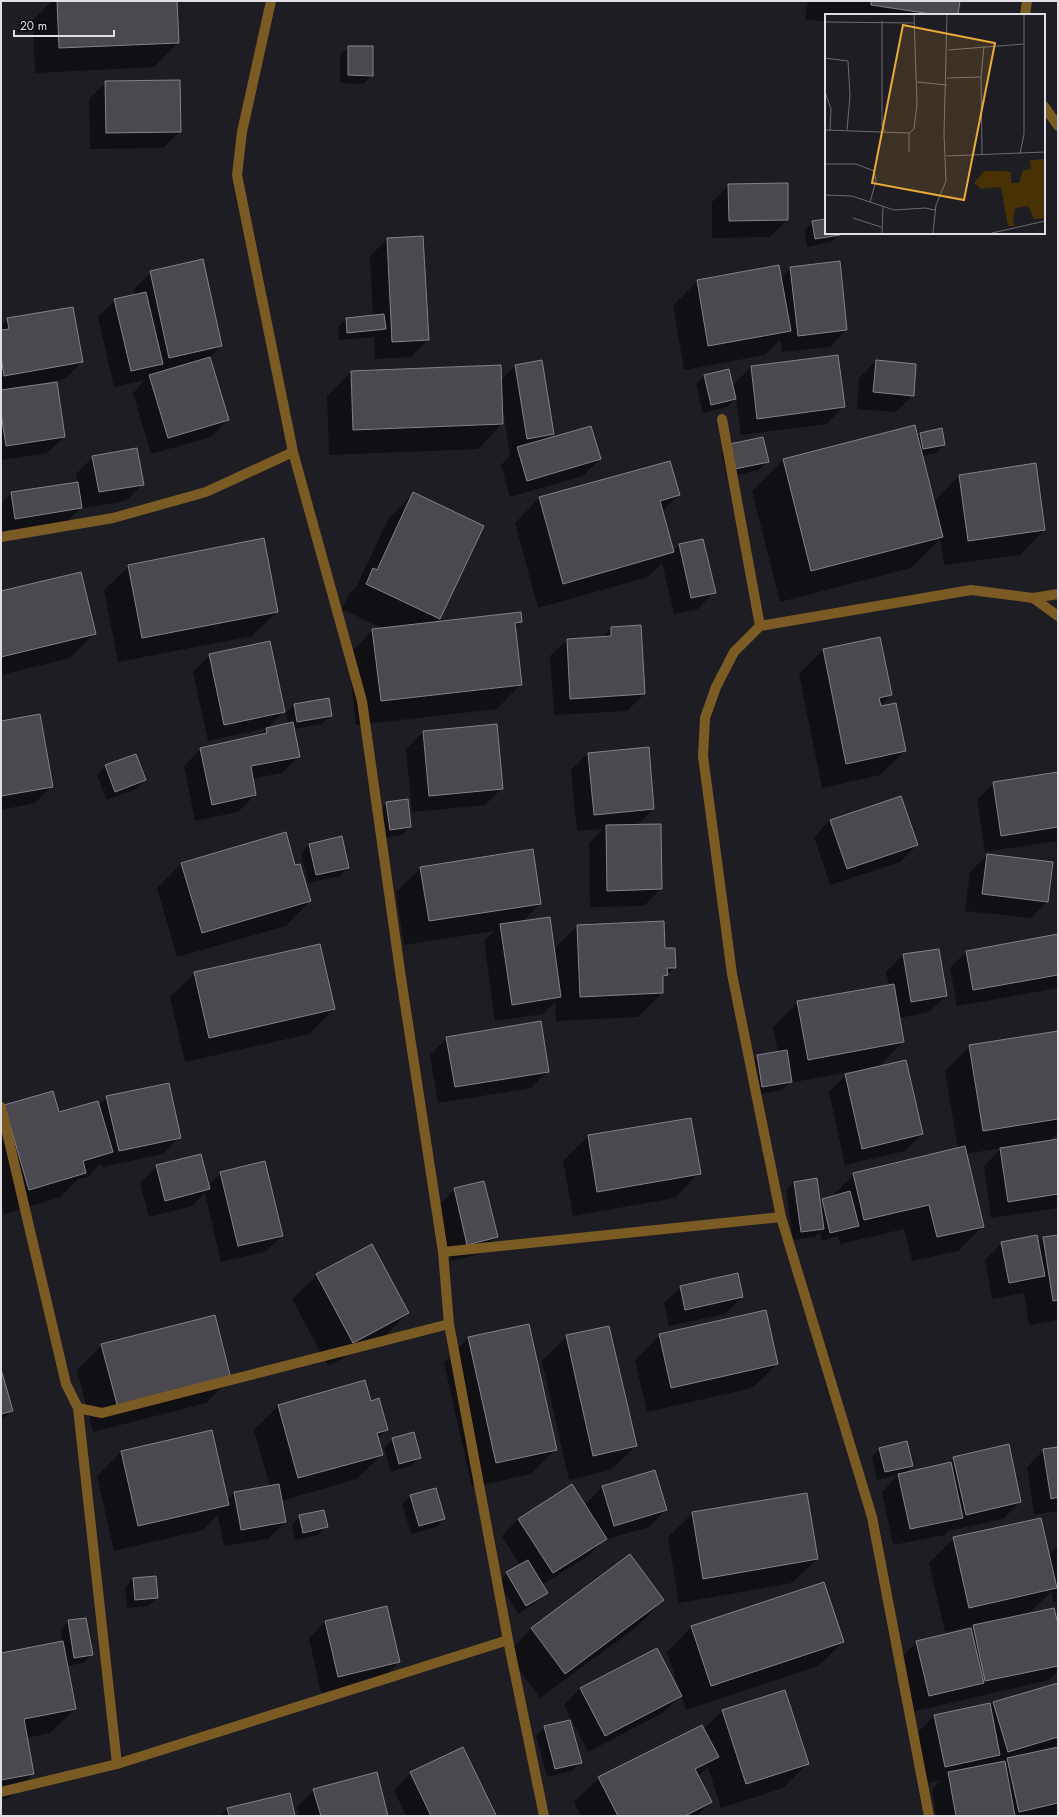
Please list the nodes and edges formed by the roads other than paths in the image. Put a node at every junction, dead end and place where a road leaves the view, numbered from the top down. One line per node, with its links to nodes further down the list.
1 (271, 1): 7 (street)
2 (1027, 1): 3 (street)
3 (1024, 14)
4 (1045, 107): 5 (street)
5 (1058, 126)
6 (722, 419): 12 (street)
7 (293, 452): 8 (street); 15 (street)
8 (1, 537)
9 (1058, 594): 10 (street)
10 (1033, 598): 11 (street); 12 (street)
11 (1058, 616)
12 (760, 626): 14 (street)
13 (1, 1107): 17 (street)
14 (781, 1217): 15 (street); 22 (street)
15 (443, 1252): 16 (street)
16 (449, 1324): 17 (street); 18 (street)
17 (78, 1408): 19 (street)
18 (508, 1640): 19 (street); 21 (street)
19 (117, 1764): 20 (street)
20 (1, 1792)
21 (544, 1816)
22 (929, 1816)

